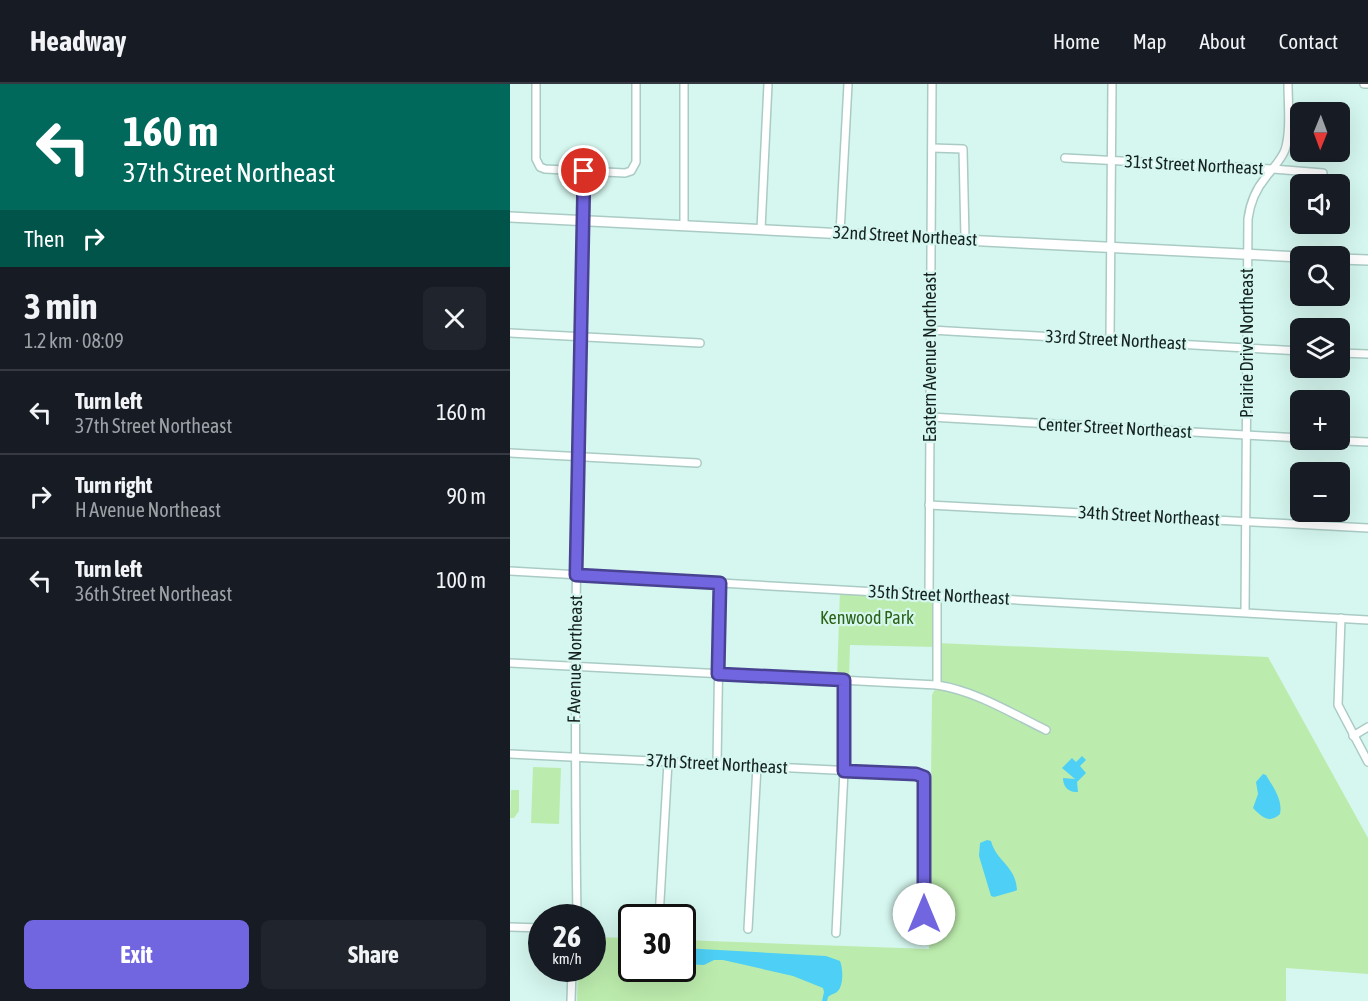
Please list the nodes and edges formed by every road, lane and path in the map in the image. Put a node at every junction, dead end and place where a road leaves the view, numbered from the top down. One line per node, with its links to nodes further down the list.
1 (536, 84): 13 (street)
2 (636, 84): 13 (street)
3 (684, 84): 17 (street)
4 (768, 84): 18 (street)
5 (848, 84): 19 (street)
6 (932, 84): 9 (street, Eastern Avenue Northeast)
7 (1112, 84): 11 (street)
8 (1288, 84): 12 (street, Prairie Drive Northeast)
9 (932, 148): 20 (street, Eastern Avenue Northeast); 21 (street)
10 (1065, 158): 11 (street, 31st Street Northeast)
11 (1112, 160): 12 (street, 31st Street Northeast); 22 (street)
12 (1273, 169): 14 (street, 31st Street Northeast); 23 (street, Prairie Drive Northeast)
13 (584, 171): 16 (street, F Avenue Northeast)
14 (1323, 173)
15 (510, 217): 16 (main road, 32nd Street Northeast)
16 (583, 220): 17 (main road, 32nd Street Northeast); 29 (street, F Avenue Northeast)
17 (684, 225): 18 (main road, 32nd Street Northeast)
18 (761, 230): 19 (main road, 32nd Street Northeast)
19 (840, 233): 20 (main road, 32nd Street Northeast)
20 (931, 237): 21 (main road, 32nd Street Northeast); 27 (street, Eastern Avenue Northeast)
21 (964, 239): 22 (main road, 32nd Street Northeast)
22 (1111, 246): 23 (main road, 32nd Street Northeast); 30 (street)
23 (1248, 255): 24 (main road, 32nd Street Northeast); 32 (street, Prairie Drive Northeast)
24 (1290, 257)
25 (1350, 259): 26 (main road)
26 (1368, 260)
27 (931, 330): 30 (street, 33rd Street Northeast); 36 (street, Eastern Avenue Northeast)
28 (510, 333): 29 (street)
29 (580, 336): 31 (street); 42 (street, F Avenue Northeast)
30 (1110, 340): 32 (street, 33rd Street Northeast)
31 (700, 343)
32 (1247, 348): 33 (street, 33rd Street Northeast); 37 (street, Prairie Drive Northeast)
33 (1290, 350)
34 (1350, 353): 35 (street)
35 (1368, 354)
36 (930, 417): 37 (street, Center Street Northeast); 44 (street, Eastern Avenue Northeast)
37 (1247, 435): 38 (street, Center Street Northeast); 45 (street, Prairie Drive Northeast)
38 (1290, 437)
39 (1350, 441): 40 (street)
40 (1368, 442)
41 (510, 453): 42 (street)
42 (578, 457): 43 (street); 48 (street, F Avenue Northeast)
43 (697, 463)
44 (929, 505): 45 (street, 34th Street Northeast); 50 (street, Eastern Avenue Northeast)
45 (1245, 521): 46 (street, 34th Street Northeast); 51 (street, Prairie Drive Northeast)
46 (1368, 528)
47 (510, 571): 48 (street, 35th Street Northeast)
48 (576, 575): 49 (street, 35th Street Northeast); 55 (street, F Avenue Northeast)
49 (720, 583): 50 (street, 35th Street Northeast); 56 (street)
50 (933, 595): 51 (street, 35th Street Northeast); 58 (street, Eastern Avenue Northeast)
51 (1245, 612): 52 (street, 35th Street Northeast)
52 (1341, 618): 53 (street, 35th Street Northeast); 61 (street)
53 (1368, 620)
54 (510, 663): 55 (street)
55 (575, 666): 56 (street); 63 (street, F Avenue Northeast)
56 (718, 674): 57 (street); 66 (street)
57 (844, 680): 58 (street); 68 (street)
58 (937, 685): 60 (street)
59 (1368, 728): 61 (street)
60 (1046, 730)
61 (1353, 735): 65 (street)
62 (510, 754): 63 (street, 37th Street Northeast)
63 (574, 756): 64 (street, 37th Street Northeast); 69 (street, F Avenue Northeast)
64 (668, 762): 66 (street, 37th Street Northeast); 70 (street)
65 (1368, 762)
66 (717, 764): 67 (street, 37th Street Northeast)
67 (757, 766): 68 (street, 37th Street Northeast); 73 (street)
68 (844, 771): 74 (street); 75 (street, 37th Street Northeast)
69 (577, 904)
70 (660, 904)
71 (510, 927): 72 (street)
72 (528, 928)
73 (748, 928)
74 (836, 933)
75 (924, 937)
76 (572, 982): 77 (street)
77 (571, 1001)

